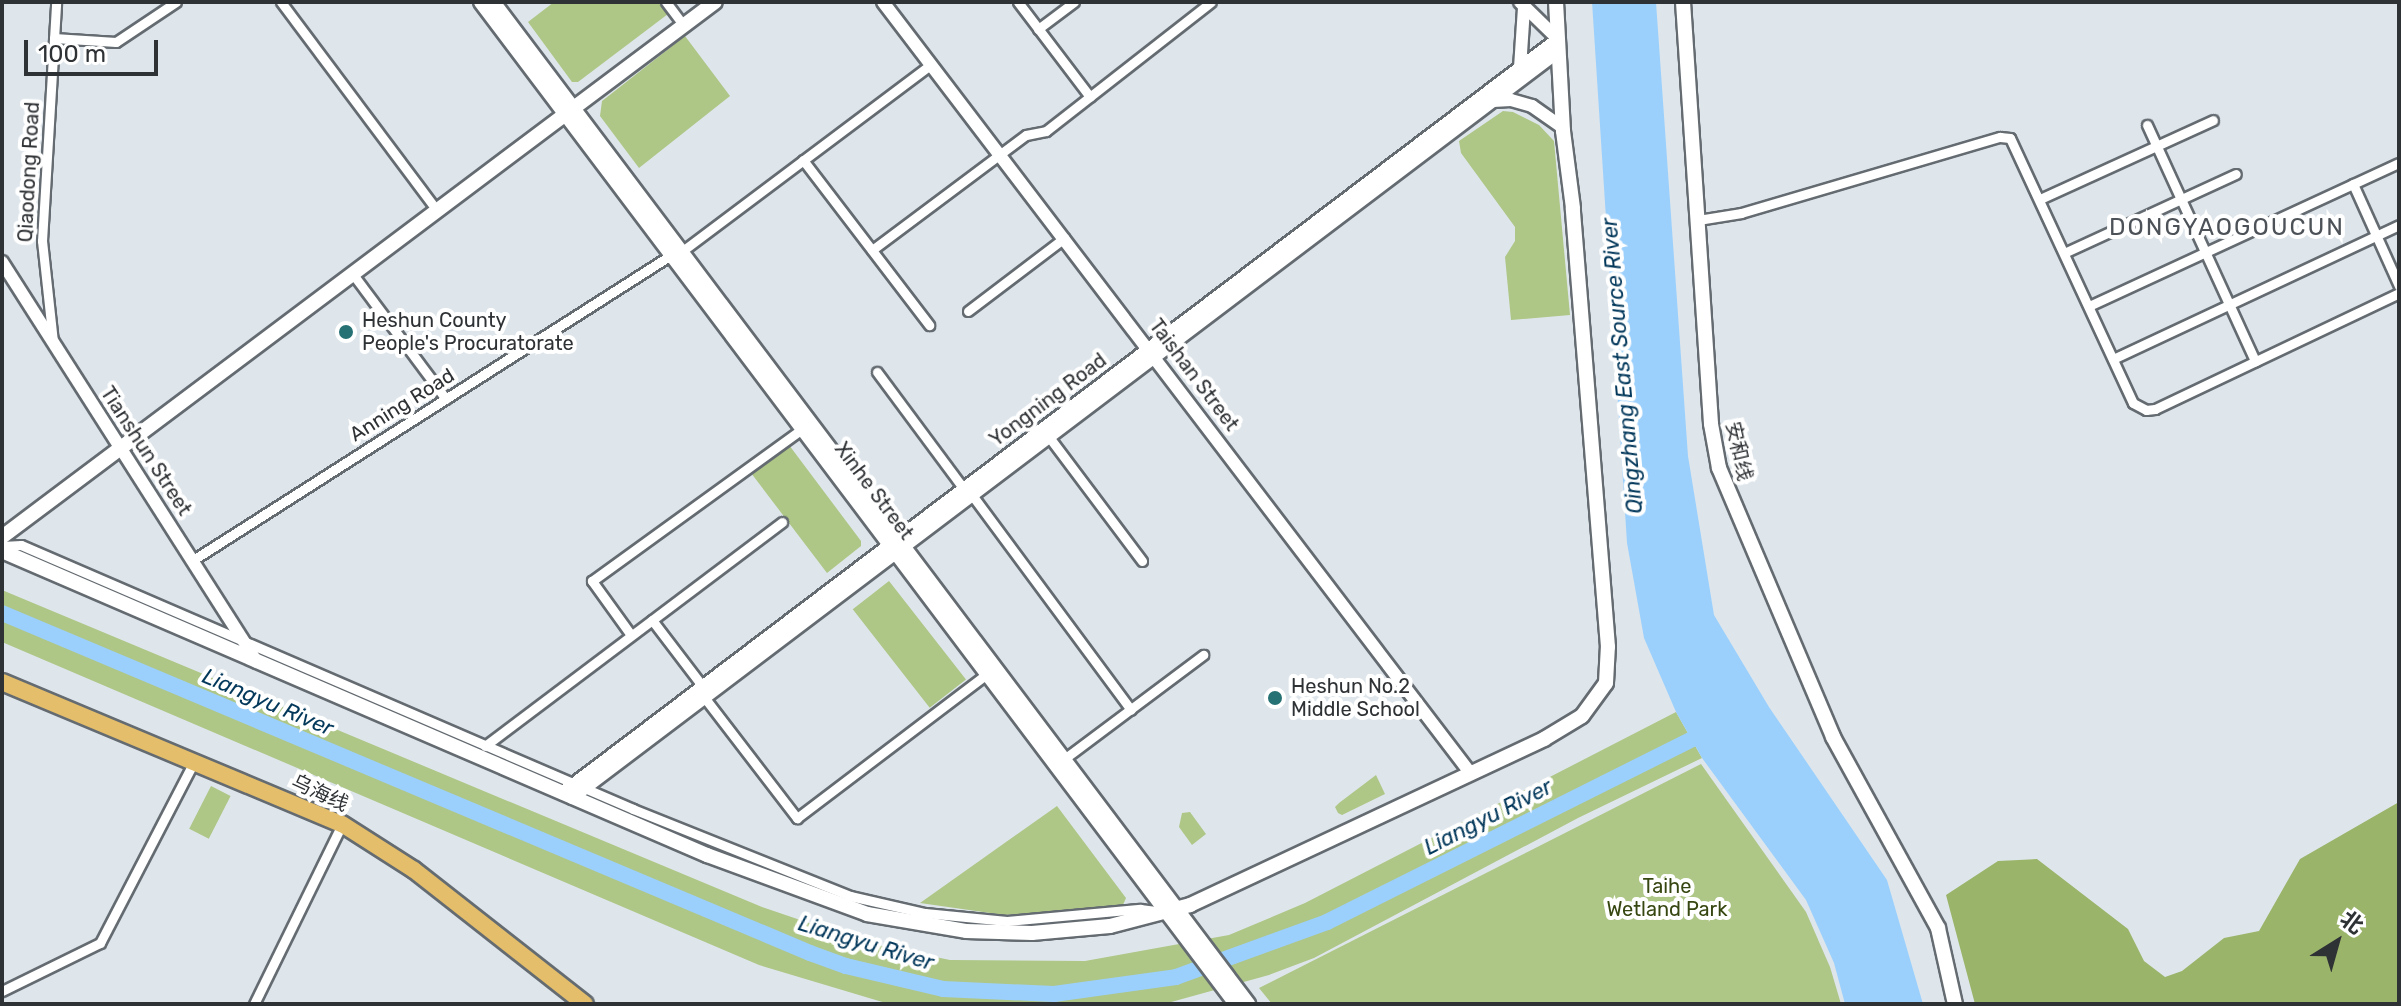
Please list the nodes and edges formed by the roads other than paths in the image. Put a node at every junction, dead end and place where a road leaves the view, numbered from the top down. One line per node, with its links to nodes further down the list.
1 (56, 2): 18 (street, Qiaodong Road)
2 (176, 2): 18 (street)
3 (281, 2): 36 (street)
4 (481, 2): 24 (main road, Xinhe Street)
5 (493, 2): 24 (main road, Xinhe Street)
6 (666, 2): 16 (street)
7 (703, 2): 16 (main road)
8 (715, 2): 24 (main road)
9 (883, 2): 20 (street, Taishan Street)
10 (1018, 2): 17 (street)
11 (1074, 2): 17 (street)
12 (1211, 2): 22 (street)
13 (1556, 2): 19 (main road)
14 (1683, 2): 37 (main road, 安和线)
15 (1522, 4): 19 (street); 21 (street)
16 (679, 19): 24 (main road)
17 (1038, 29): 22 (street)
18 (54, 38): 53 (street, Qiaodong Road)
19 (1558, 45): 21 (street, Yongning Road); 23 (street, Yongning Road); 27 (main road)
20 (931, 64): 29 (street, Taishan Street); 30 (street, Anning Road)
21 (1520, 68): 54 (street, Yongning Road)
22 (1090, 97): 29 (street)
23 (1493, 101): 27 (street); 54 (street, Yongning Road)
24 (567, 108): 36 (main road); 43 (main road, Xinhe Street); 46 (main road)
25 (2213, 120): 28 (street)
26 (2147, 125): 28 (street)
27 (1563, 128): 82 (main road)
28 (2157, 146): 34 (street); 35 (street)
29 (1000, 154): 40 (street, Taishan Street); 41 (street)
30 (803, 160): 41 (street); 43 (street, Anning Road)
31 (2398, 166): 33 (street)
32 (2236, 174): 35 (street)
33 (2353, 184): 39 (street); 42 (street)
34 (2040, 199): 37 (street); 44 (street)
35 (2181, 199): 42 (street); 44 (street)
36 (432, 204): 61 (main road)
37 (1698, 220): 85 (main road, 安和线)
38 (2399, 225): 39 (street)
39 (2376, 236): 47 (street); 49 (street)
40 (1064, 238): 51 (street); 54 (street, Taishan Street)
41 (872, 250): 52 (street)
42 (2205, 252): 49 (street); 50 (street)
43 (676, 253): 58 (street, Anning Road); 59 (main road, Xinhe Street); 66 (main road, Xinhe Street)
44 (2064, 253): 50 (street)
45 (2, 262): 53 (street, Tianshun Street)
46 (352, 273): 58 (street); 61 (main road)
47 (2399, 286)
48 (2399, 293): 56 (street)
49 (2229, 305): 55 (street); 56 (street)
50 (2089, 306): 55 (street)
51 (968, 311)
52 (929, 325)
53 (54, 343): 61 (street, Tianshun Street)
54 (1152, 353): 60 (street, Yongning Road); 62 (street, Yongning Road); 82 (street, Taishan Street)
55 (2113, 359): 56 (street)
56 (2255, 361)
57 (877, 372): 62 (street)
58 (446, 399): 68 (street, Anning Road)
59 (802, 429): 66 (main road, Xinhe Street); 71 (street)
60 (1049, 437): 62 (street, Yongning Road); 69 (street)
61 (119, 445): 64 (main road); 65 (main road); 68 (street, Tianshun Street)
62 (968, 492): 66 (street, Yongning Road); 78 (street)
63 (782, 522): 70 (street)
64 (2, 528)
65 (2, 537)
66 (897, 546): 75 (main road, Xinhe Street); 77 (street, Yongning Road); 80 (main road, Xinhe Street)
67 (2, 548): 72 (street); 74 (main road)
68 (193, 560): 72 (street, Tianshun Street)
69 (1142, 561)
70 (652, 620): 71 (street); 77 (street)
71 (631, 635): 79 (street)
72 (245, 642): 74 (street, Tianshun Street); 79 (street)
73 (1203, 655): 78 (street)
74 (257, 662): 83 (main road)
75 (987, 674): 77 (street); 86 (main road, Xinhe Street)
76 (2, 682): 81 (highway, 乌海线)
77 (704, 692): 83 (street, Yongning Road)
78 (1131, 710): 80 (street)
79 (485, 746): 83 (street)
80 (1064, 759): 86 (main road, Xinhe Street)
81 (195, 760): 84 (highway, 乌海线); 87 (street)
82 (1471, 774): 86 (main road)
83 (573, 791): 86 (main road)
84 (342, 824): 89 (street); 90 (highway, 乌海线)
85 (1907, 869): 92 (main road, 安和线); 93 (main road, 安和线)
86 (1172, 911): 88 (main road, Xinhe Street)
87 (2, 991)
88 (1234, 996): 91 (main road, Xinhe Street)
89 (254, 1004)
90 (585, 1004)
91 (1248, 1004)
92 (1955, 1004)
93 (1962, 1004)

